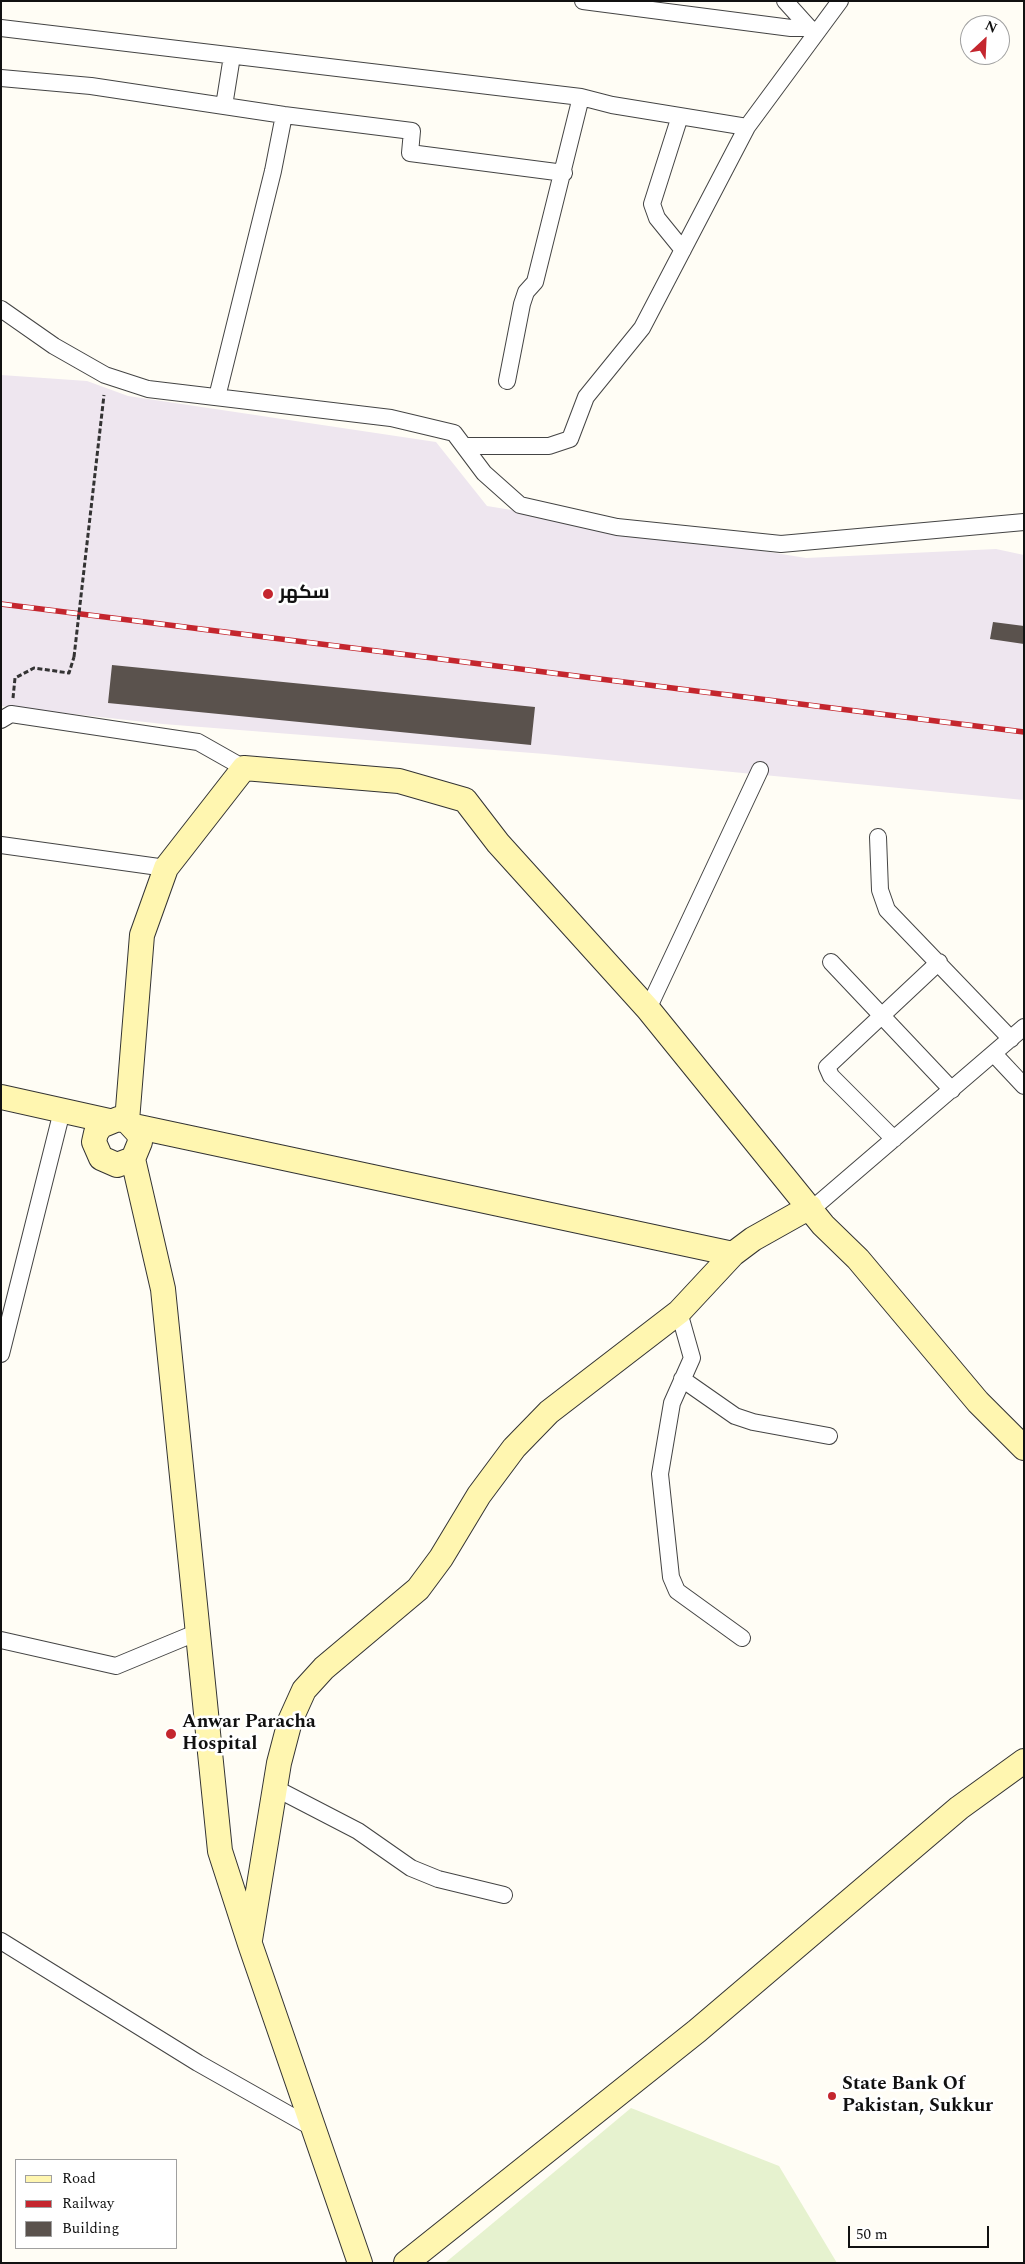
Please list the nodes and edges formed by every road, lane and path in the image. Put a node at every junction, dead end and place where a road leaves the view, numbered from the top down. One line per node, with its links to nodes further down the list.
1 (583, 1): 5 (street)
2 (786, 1): 5 (street)
3 (840, 1): 5 (street)
4 (1, 28): 6 (street)
5 (813, 31): 12 (street)
6 (232, 56): 8 (street); 9 (street)
7 (1, 78): 9 (street)
8 (581, 97): 11 (street); 13 (street)
9 (224, 106): 10 (street)
10 (284, 115): 13 (street); 18 (street)
11 (680, 116): 12 (street); 14 (street)
12 (747, 127): 14 (street)
13 (564, 173): 16 (street)
14 (683, 250): 19 (street)
15 (1, 309): 18 (street)
16 (507, 381)
17 (104, 396): 21 (path, bridge)
18 (217, 398): 19 (street)
19 (465, 446): 20 (street)
20 (1024, 522)
21 (6, 717): 22 (street)
22 (244, 768): 26 (street); 29 (street)
23 (760, 770): 29 (street)
24 (878, 837): 28 (street)
25 (1, 845): 26 (street)
26 (166, 868): 38 (street)
27 (831, 962): 30 (street)
28 (939, 962): 30 (street); 32 (street)
29 (648, 1009): 41 (street)
30 (882, 1016): 35 (street); 39 (street)
31 (1024, 1027): 32 (street)
32 (1012, 1039): 33 (street)
33 (994, 1054): 34 (street); 35 (street)
34 (1024, 1086)
35 (952, 1090): 39 (street)
36 (1, 1097): 37 (street)
37 (62, 1111): 38 (street); 44 (street)
38 (123, 1123): 40 (street); 40 (street); 42 (street)
39 (894, 1139): 41 (street)
40 (134, 1159): 48 (street)
41 (810, 1207): 42 (street); 47 (street)
42 (733, 1254): 43 (street)
43 (679, 1312): 45 (street); 52 (street)
44 (2, 1345)
45 (682, 1379): 46 (street); 49 (street)
46 (829, 1436)
47 (1024, 1448)
48 (198, 1632): 50 (street); 55 (street)
49 (742, 1638)
50 (1, 1640)
51 (1024, 1761): 58 (street)
52 (275, 1788): 53 (street); 55 (street)
53 (504, 1895)
54 (1, 1940): 56 (street)
55 (250, 1944): 56 (street)
56 (313, 2128): 57 (street)
57 (360, 2263)
58 (406, 2263)

